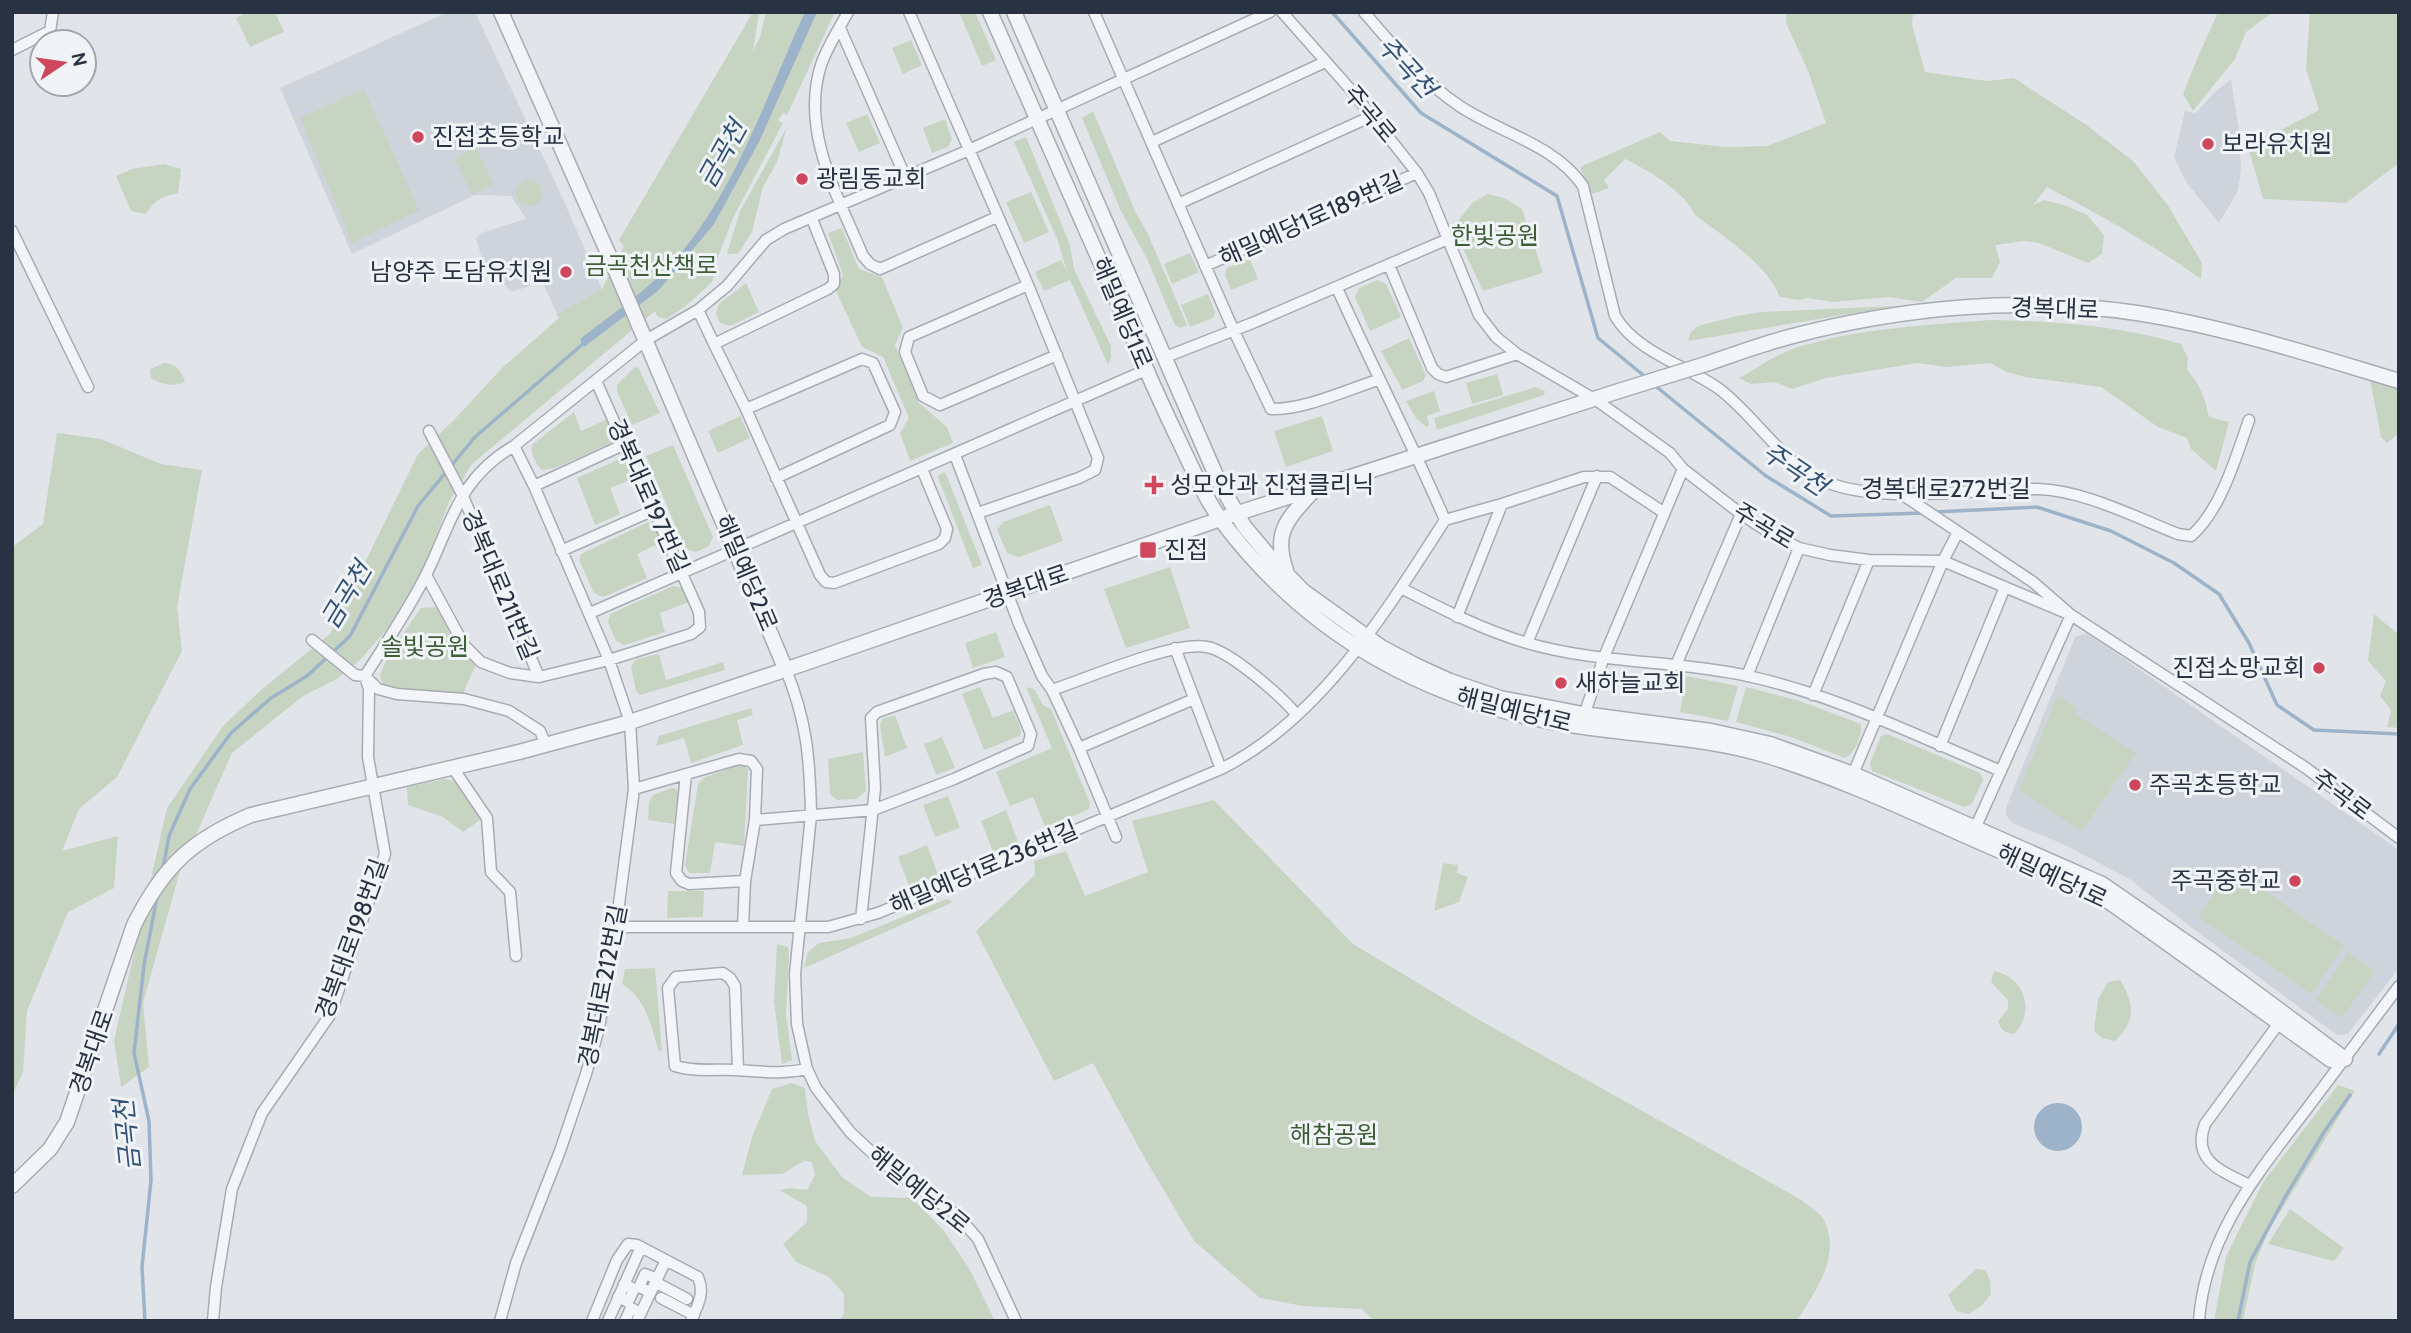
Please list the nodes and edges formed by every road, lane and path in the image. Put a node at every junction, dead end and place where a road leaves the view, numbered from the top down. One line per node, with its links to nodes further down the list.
1 (54, 12): 12 (street)
2 (501, 12): 34 (street, 해밀예당2로)
3 (848, 12): 11 (street)
4 (909, 12): 19 (street)
5 (990, 12): 17 (street, 해밀예당1로)
6 (1014, 12): 15 (street, 해밀예당1로)
7 (1270, 12): 14 (street)
8 (1282, 12): 13 (street, 주곡로)
9 (1364, 12): 60 (street, 경복대로272번길)
10 (1098, 14): 14 (street, 해밀예당1로189번길)
11 (839, 28): 21 (street); 23 (street)
12 (12, 50)
13 (1325, 62): 16 (street, 주곡로); 18 (street)
14 (1125, 79): 15 (street); 18 (street, 해밀예당1로189번길)
15 (1056, 110): 17 (street); 38 (street, 해밀예당1로)
16 (1372, 116): 20 (street, 주곡로); 22 (street)
17 (1037, 119): 19 (street); 39 (street, 해밀예당1로)
18 (1152, 142): 22 (street, 해밀예당1로189번길)
19 (969, 149): 21 (street); 24 (street)
20 (1417, 173): 27 (street, 주곡로); 29 (street, 해밀예당1로189번길)
21 (905, 176): 23 (street)
22 (1178, 204): 29 (street, 해밀예당1로189번길)
23 (841, 205): 24 (street); 25 (street)
24 (997, 217): 30 (street)
25 (813, 219): 32 (street); 35 (street)
26 (12, 231): 43 (street)
27 (1448, 239): 28 (street); 36 (street, 주곡로)
28 (1389, 265): 31 (street); 36 (street)
29 (1205, 266): 33 (street, 해밀예당1로189번길)
30 (1028, 285): 37 (street); 37 (street)
31 (1337, 288): 33 (street); 40 (street)
32 (698, 310): 34 (street); 35 (street)
33 (1233, 329): 38 (street); 40 (street, 해밀예당1로189번길)
34 (646, 340): 42 (street); 72 (street, 해밀예당2로)
35 (713, 344): 46 (street)
36 (1517, 354): 45 (street, 주곡로)
37 (1057, 355): 44 (street)
38 (1163, 358): 65 (street, 해밀예당1로)
39 (1146, 370): 44 (street); 67 (street, 해밀예당1로)
40 (1378, 380): 52 (street)
41 (2399, 380): 45 (street, 경복대로, bridge)
42 (596, 381): 49 (street, 경복대로197번길); 50 (street)
43 (88, 387)
44 (1076, 400): 51 (street); 64 (street)
45 (1596, 400): 52 (street, 경복대로); 54 (street, 주곡로)
46 (746, 409): 56 (street); 56 (street)
47 (2249, 420): 60 (street, 경복대로272번길)
48 (429, 431): 59 (street, 경복대로211번길)
49 (625, 444): 57 (street); 62 (street, 경복대로197번길)
50 (513, 446): 57 (street); 59 (street)
51 (955, 455): 53 (street); 64 (street, 해밀예당1로236번길)
52 (1418, 455): 58 (street, 경복대로); 68 (street)
53 (922, 469): 69 (street); 69 (street)
54 (1683, 469): 63 (street); 66 (street, 주곡로)
55 (1597, 476): 61 (street); 63 (street); 88 (street)
56 (776, 478): 69 (street)
57 (534, 486): 73 (street)
58 (1315, 489): 65 (street, 경복대로); 78 (street)
59 (462, 494): 77 (street); 96 (street, 경복대로211번길)
60 (1905, 496): 70 (street)
61 (1502, 504): 68 (street); 85 (street)
62 (654, 510): 73 (street); 76 (street, 경복대로197번길)
63 (1663, 512): 90 (street)
64 (978, 513): 81 (street, 해밀예당1로236번길)
65 (1235, 514): 67 (street, 경복대로); 78 (street, 해밀예당1로)
66 (1741, 514): 71 (street, 주곡로); 92 (street)
67 (1220, 519): 81 (street, 경복대로); 87 (street, 해밀예당1로)
68 (1445, 520): 80 (street, 해밀예당1로236번길)
69 (796, 524): 72 (street)
70 (1955, 531): 75 (street); 84 (street)
71 (1799, 548): 74 (street, 주곡로); 95 (street)
72 (736, 549): 76 (street); 93 (street, 해밀예당2로)
73 (561, 551): 83 (street)
74 (1869, 560): 75 (street, 주곡로); 98 (street)
75 (1943, 561): 79 (street, 주곡로); 101 (street)
76 (682, 573): 82 (street, 경복대로197번길); 83 (street)
77 (426, 575): 94 (street); 96 (street, 경복대로211번길)
78 (1287, 575): 87 (street, 해밀예당1로)
79 (2006, 587): 84 (street, 주곡로); 105 (street)
80 (1401, 588): 85 (street); 87 (street, 해밀예당1로236번길)
81 (1007, 594): 93 (street, 경복대로); 97 (street, 해밀예당1로236번길)
82 (699, 611): 91 (street, 경복대로211번길)
83 (590, 613): 91 (street)
84 (2071, 615): 109 (street); 120 (street, 주곡로)
85 (1457, 617): 88 (street)
86 (312, 640): 94 (street)
87 (1362, 643): 100 (street, 해밀예당1로236번길); 102 (street, 해밀예당1로)
88 (1527, 643): 90 (street)
89 (1175, 648): 97 (street); 99 (street); 100 (street)
90 (1604, 657): 92 (street); 102 (street)
91 (609, 660): 96 (street, 경복대로211번길); 103 (street)
92 (1676, 665): 95 (street)
93 (786, 670): 103 (street, 경복대로); 115 (street, 해밀예당2로)
94 (360, 676): 104 (street); 112 (street)
95 (1748, 676): 98 (street)
96 (539, 677)
97 (1052, 690): 106 (street, 해밀예당1로236번길)
98 (1813, 695): 101 (street)
99 (1194, 699): 106 (street); 108 (street)
100 (1296, 714): 108 (street, 해밀예당1로236번길)
101 (1877, 719): 105 (street); 111 (street)
102 (1582, 721): 111 (street, 해밀예당1로); 118 (street, 해밀예당1로)
103 (630, 722): 104 (street, 경복대로); 113 (street, 경복대로212번길)
104 (546, 745): 107 (street, 경복대로)
105 (1940, 746): 109 (street)
106 (1079, 748): 116 (street, 해밀예당1로236번길)
107 (453, 768): 112 (street, 경복대로); 126 (street)
108 (1221, 769): 116 (street, 해밀예당1로236번길)
109 (2001, 771): 118 (street)
110 (686, 774): 113 (street); 117 (street); 121 (street)
111 (1853, 774): 118 (street, 해밀예당1로)
112 (373, 786): 133 (street, 경복대로); 140 (street, 경복대로198번길)
113 (634, 789): 123 (street, 경복대로212번길)
114 (873, 810): 114 (street, 해밀예당1로236번길); 115 (street); 122 (street, 해밀예당1로236번길)
115 (811, 815): 117 (street); 125 (street, 해밀예당2로)
116 (1107, 816): 119 (street, 해밀예당1로236번길); 122 (street, 해밀예당1로236번길)
117 (755, 820): 121 (street)
118 (1973, 833): 128 (street, 해밀예당1로)
119 (1116, 837)
120 (2399, 838)
121 (745, 881): 124 (street)
122 (861, 919): 125 (street, 해밀예당1로236번길)
123 (616, 927): 124 (street); 141 (street, 경복대로212번길)
124 (744, 927): 125 (street)
125 (799, 927): 130 (street, 해밀예당2로)
126 (516, 956)
127 (2399, 986): 129 (street)
128 (2283, 1018): 129 (street, 해밀예당1로); 132 (street)
129 (2345, 1059): 132 (street)
130 (807, 1069): 131 (street); 145 (street, 해밀예당2로)
131 (738, 1070): 131 (street)
132 (2249, 1185): 146 (street)
133 (12, 1186)
134 (641, 1247): 135 (street); 142 (street); 143 (street)
135 (666, 1260): 137 (street); 138 (street)
136 (685, 1283): 137 (street)
137 (665, 1295): 138 (street); 139 (street)
138 (692, 1318)
139 (638, 1319): 144 (street)
140 (213, 1321)
141 (500, 1321)
142 (592, 1321)
143 (608, 1321)
144 (625, 1321)
145 (1016, 1321)
146 (2199, 1321)

